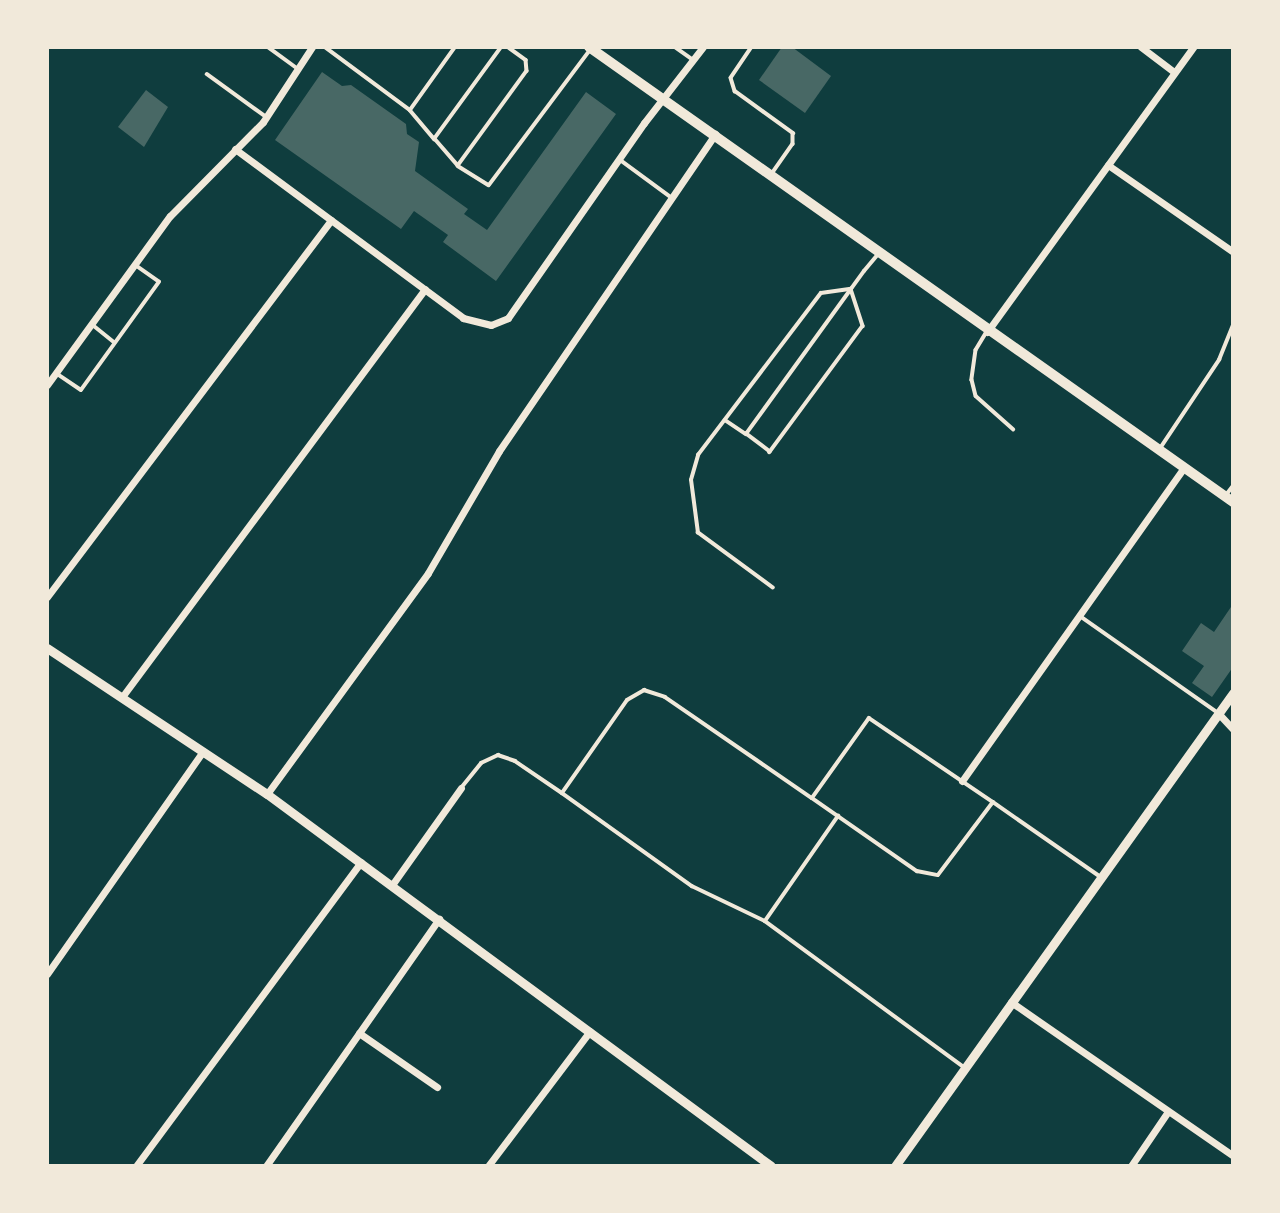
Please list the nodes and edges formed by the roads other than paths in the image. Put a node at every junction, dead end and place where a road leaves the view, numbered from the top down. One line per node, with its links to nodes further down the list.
1 (268, 47): 14 (lane)
2 (312, 47): 14 (street)
3 (325, 47): 18 (lane)
4 (454, 47): 18 (lane)
5 (501, 47): 21 (lane)
6 (508, 47): 25 (lane)
7 (675, 47): 13 (lane)
8 (703, 47): 13 (street)
9 (752, 47): 26 (lane)
10 (1140, 47): 15 (street)
11 (1193, 47): 15 (street)
12 (590, 48): 17 (main road); 25 (lane)
13 (693, 61): 17 (street)
14 (298, 69): 19 (street)
15 (1174, 72): 24 (street)
16 (207, 74): 19 (lane)
17 (665, 98): 20 (main road); 23 (street)
18 (410, 110): 21 (lane)
19 (266, 118): 22 (street)
20 (715, 134): 26 (main road); 27 (street)
21 (434, 139): 25 (lane)
22 (235, 149): 28 (street); 31 (street)
23 (619, 159): 27 (lane); 32 (street)
24 (1108, 165): 29 (street); 36 (street)
25 (458, 166)
26 (771, 176): 30 (main road)
27 (672, 198): 61 (street)
28 (331, 220): 32 (street); 50 (street)
29 (1233, 252)
30 (879, 253): 33 (lane); 36 (main road)
31 (135, 265): 34 (street); 38 (lane)
32 (425, 289): 54 (street)
33 (851, 289): 42 (lane); 44 (lane); 44 (lane)
34 (91, 324): 38 (lane); 40 (street)
35 (1233, 326): 37 (lane)
36 (987, 332): 43 (lane); 45 (main road)
37 (1226, 339): 39 (lane); 45 (lane)
38 (115, 342): 40 (lane)
39 (1233, 344)
40 (56, 373): 41 (street)
41 (47, 385)
42 (725, 420): 44 (lane); 49 (lane)
43 (1013, 429)
44 (746, 434)
45 (1158, 451): 46 (main road)
46 (1183, 469): 48 (main road); 51 (street)
47 (1233, 486): 48 (lane)
48 (1229, 500)
49 (773, 589)
50 (47, 597)
51 (1077, 615): 55 (lane); 58 (street)
52 (47, 648): 54 (street)
53 (1233, 693): 55 (street)
54 (122, 697): 57 (street)
55 (1218, 713): 56 (street); 66 (street)
56 (1233, 729)
57 (204, 751): 61 (street); 70 (street)
58 (962, 780): 62 (lane); 63 (lane)
59 (461, 788): 60 (lane); 67 (street)
60 (562, 793): 62 (lane); 69 (lane)
61 (267, 794): 65 (street)
62 (812, 798): 64 (lane)
63 (993, 802): 64 (lane); 66 (lane)
64 (838, 816): 69 (lane)
65 (361, 862): 67 (street); 78 (street)
66 (1103, 878): 71 (street)
67 (392, 885): 68 (street)
68 (439, 919): 72 (street); 73 (street)
69 (765, 920): 74 (lane)
70 (47, 974)
71 (1012, 1002): 74 (street); 76 (street)
72 (590, 1031): 80 (street); 81 (street)
73 (359, 1032): 75 (street); 79 (street)
74 (964, 1067): 82 (street)
75 (437, 1087)
76 (1167, 1113): 77 (street); 83 (street)
77 (1233, 1156)
78 (136, 1166)
79 (266, 1166)
80 (488, 1166)
81 (771, 1166)
82 (895, 1166)
83 (1132, 1166)

